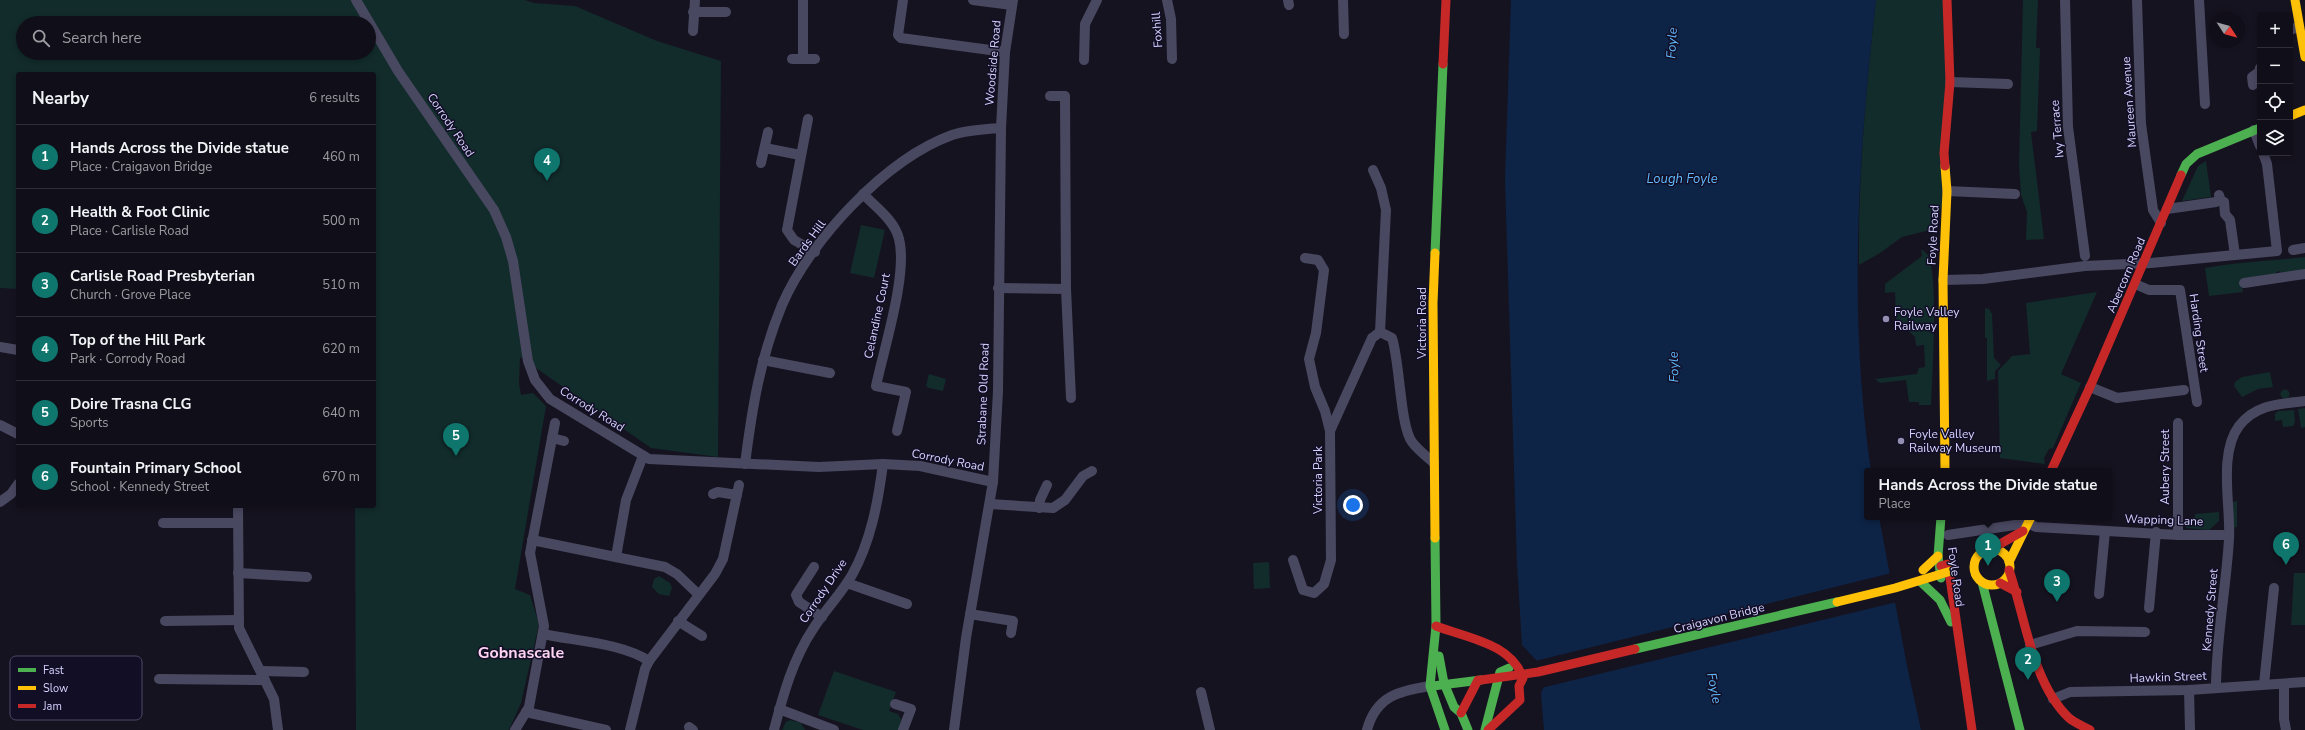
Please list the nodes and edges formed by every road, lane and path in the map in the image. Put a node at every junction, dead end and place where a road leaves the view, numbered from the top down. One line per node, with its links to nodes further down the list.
1 (356, 0): 18 (street, Corrody Road)
2 (695, 0): 16 (street)
3 (803, 0): 26 (street)
4 (903, 0): 23 (street)
5 (973, 0): 15 (street)
6 (1097, 0): 29 (street)
7 (1167, 0): 28 (street, Foxhill)
8 (1343, 0): 22 (street)
9 (1446, 0): 84 (main road, Victoria Road)
10 (1947, 0): 31 (main road, Foyle Road)
11 (2065, 0): 54 (street, Ivy Terrace)
12 (2137, 0): 51 (street, Maureen Avenue)
13 (2199, 0): 35 (street)
14 (2295, 0): 19 (main road)
15 (1013, 3): 23 (street, Woodside Road)
16 (693, 12): 17 (street); 20 (street)
17 (726, 12)
18 (365, 16)
19 (2294, 29): 24 (main road)
20 (693, 31)
21 (376, 34): 81 (street, Corrody Road)
22 (1344, 34)
23 (1005, 52): 39 (street, Woodside Road)
24 (2305, 57)
25 (792, 58): 26 (street)
26 (803, 59): 27 (street)
27 (815, 59)
28 (1172, 59)
29 (1084, 60)
30 (2257, 73): 33 (street)
31 (1950, 82): 32 (street); 47 (main road, Foyle Road)
32 (2008, 84)
33 (2253, 85)
34 (1050, 96): 62 (street)
35 (2205, 104)
36 (2305, 110): 37 (main road)
37 (2293, 115)
38 (808, 119): 43 (street)
39 (1000, 128): 48 (street, Bards Hill); 61 (street, Strabane Old Road)
40 (2257, 129): 50 (main road, Abercorn Road)
41 (768, 132): 42 (street)
42 (765, 148): 43 (street); 45 (street)
43 (800, 155): 52 (street)
44 (2264, 156): 53 (street)
45 (761, 163)
46 (1373, 170): 63 (street)
47 (1947, 191): 49 (street); 58 (main road, Foyle Road)
48 (864, 194): 52 (street, Bards Hill); 76 (street, Celandine Court)
49 (2015, 194)
50 (2167, 209): 51 (main road, Abercorn Road); 53 (street)
51 (2161, 223): 56 (main road, Abercorn Road)
52 (815, 252): 66 (street, Bards Hill)
53 (2235, 255): 56 (street)
54 (2085, 256)
55 (1305, 258): 77 (street)
56 (2144, 262): 58 (street); 59 (main road, Abercorn Road)
57 (2305, 274): 60 (street)
58 (1944, 280): 85 (main road, Foyle Road)
59 (2135, 284): 68 (main road, Abercorn Road); 72 (street, Harding Street)
60 (2244, 284)
61 (998, 288): 62 (street); 88 (street, Strabane Old Road)
62 (1066, 289): 70 (street)
63 (1380, 332): 77 (street, Victoria Park); 84 (street)
64 (0, 347): 65 (street)
65 (16, 350)
66 (763, 360): 67 (street); 82 (street, Bards Hill)
67 (830, 373)
68 (2090, 388): 69 (street); 86 (main road, Abercorn Road)
69 (2184, 390)
70 (1071, 398)
71 (2305, 401): 105 (street, Kennedy Street)
72 (2197, 402)
73 (554, 423): 79 (street)
74 (2178, 423): 103 (street, Aubery Street)
75 (0, 425): 78 (street)
76 (897, 431)
77 (1330, 431): 111 (street, Victoria Park)
78 (16, 433)
79 (552, 438): 80 (street); 106 (street)
80 (564, 441)
81 (643, 456): 82 (street, Corrody Road); 110 (street)
82 (745, 464): 83 (street, Corrody Road)
83 (884, 464): 88 (street, Corrody Road); 120 (street, Corrody Drive)
84 (1434, 464): 135 (main road, Victoria Road)
85 (1945, 468)
86 (2052, 468)
87 (1092, 471): 95 (street)
88 (993, 482): 93 (street, Strabane Old Road)
89 (1047, 485): 95 (street)
90 (16, 487): 92 (street)
91 (713, 494): 124 (street)
92 (0, 502)
93 (990, 504): 95 (street); 130 (street, Strabane Old Road)
94 (238, 508): 99 (street)
95 (1039, 508)
96 (1941, 520): 109 (main road, Foyle Road)
97 (1946, 520): 104 (main road, Foyle Road)
98 (163, 523): 99 (street)
99 (238, 523): 116 (street)
100 (2027, 524): 101 (street, Wapping Lane); 104 (street); 107 (main road); 112 (main road)
101 (2105, 531): 102 (street, Wapping Lane); 125 (street)
102 (2156, 532): 103 (street, Wapping Lane); 127 (street)
103 (2178, 534): 105 (street, Wapping Lane)
104 (1948, 535): 115 (main road, Foyle Road)
105 (2229, 535): 160 (street, Kennedy Street)
106 (532, 540): 110 (street); 138 (street)
107 (1993, 548): 108 (main road); 112 (main road)
108 (1978, 555): 115 (main road, Craigavon Bridge); 118 (main road)
109 (1938, 556): 114 (main road); 115 (main road, Foyle Road)
110 (616, 557): 124 (street)
111 (1293, 560)
112 (2009, 566): 121 (main road); 123 (main road)
113 (814, 567): 131 (street)
114 (1923, 570): 115 (main road, Craigavon Bridge); 119 (main road, Craigavon Bridge)
115 (1954, 570): 118 (main road, Craigavon Bridge); 119 (main road, Craigavon Bridge); 129 (main road, Foyle Road); 141 (main road, Foyle Road); 152 (main road, Craigavon Bridge, bridge)
116 (238, 573): 117 (street); 132 (street)
117 (307, 577)
118 (1980, 580): 121 (main road); 128 (main road)
119 (1922, 582): 129 (main road)
120 (847, 583): 126 (street); 131 (street, Corrody Drive)
121 (1999, 583): 123 (main road); 128 (main road)
122 (2274, 588): 156 (street)
123 (2017, 592): 142 (main road)
124 (698, 594): 134 (street)
125 (2099, 594)
126 (907, 604)
127 (2149, 608)
128 (1991, 610): 182 (main road)
129 (1947, 611): 141 (main road, Foyle Road)
130 (970, 614): 136 (street); 175 (street, Strabane Old Road)
131 (822, 617): 165 (street, Corrody Drive)
132 (239, 620): 133 (street); 148 (street)
133 (165, 621)
134 (678, 621): 139 (street); 145 (street)
135 (1436, 626): 140 (main road); 143 (main road, Victoria Road)
136 (1011, 632)
137 (2145, 632): 142 (street)
138 (543, 634): 145 (street); 166 (street)
139 (702, 636)
140 (1473, 640): 144 (main road); 147 (main road)
141 (1958, 640): 181 (main road, Foyle Road)
142 (2030, 645): 163 (main road)
143 (1435, 646): 155 (main road, Victoria Road); 158 (main road, Victoria Road)
144 (1488, 652)
145 (649, 661): 171 (street)
146 (1492, 666): 153 (main road)
147 (1519, 667): 153 (main road); 159 (main road); 159 (main road)
148 (261, 671): 149 (street); 151 (street)
149 (304, 672)
150 (159, 679): 151 (street)
151 (265, 680): 168 (street)
152 (1479, 680): 155 (main road, Craigavon Bridge); 167 (main road)
153 (1497, 680): 159 (main road); 180 (main road)
154 (2305, 682): 157 (street, Hawkin Street)
155 (1444, 684): 158 (main road, Craigavon Bridge); 167 (main road, Victoria Road)
156 (2264, 684): 157 (street, Hawkin Street); 160 (street, Hawkin Street)
157 (2284, 684): 185 (street)
158 (1430, 686): 177 (street); 178 (main road)
159 (1519, 686): 180 (main road)
160 (2216, 688): 161 (street, Hawkin Street)
161 (2189, 690): 163 (street, Hawkin Street); 184 (street)
162 (1201, 692): 176 (street)
163 (2053, 699): 183 (main road)
164 (895, 704): 174 (street)
165 (779, 709): 172 (street, Corrody Drive); 173 (street)
166 (526, 712): 169 (street); 170 (street)
167 (1461, 713): 179 (main road, Victoria Road)
168 (278, 730)
169 (514, 730)
170 (606, 730)
171 (630, 730)
172 (774, 730)
173 (834, 730)
174 (903, 730)
175 (954, 730)
176 (1210, 730)
177 (1367, 730)
178 (1444, 730)
179 (1468, 730)
180 (1486, 730)
181 (1972, 730)
182 (2020, 730)
183 (2090, 730)
184 (2190, 730)
185 (2286, 730)

